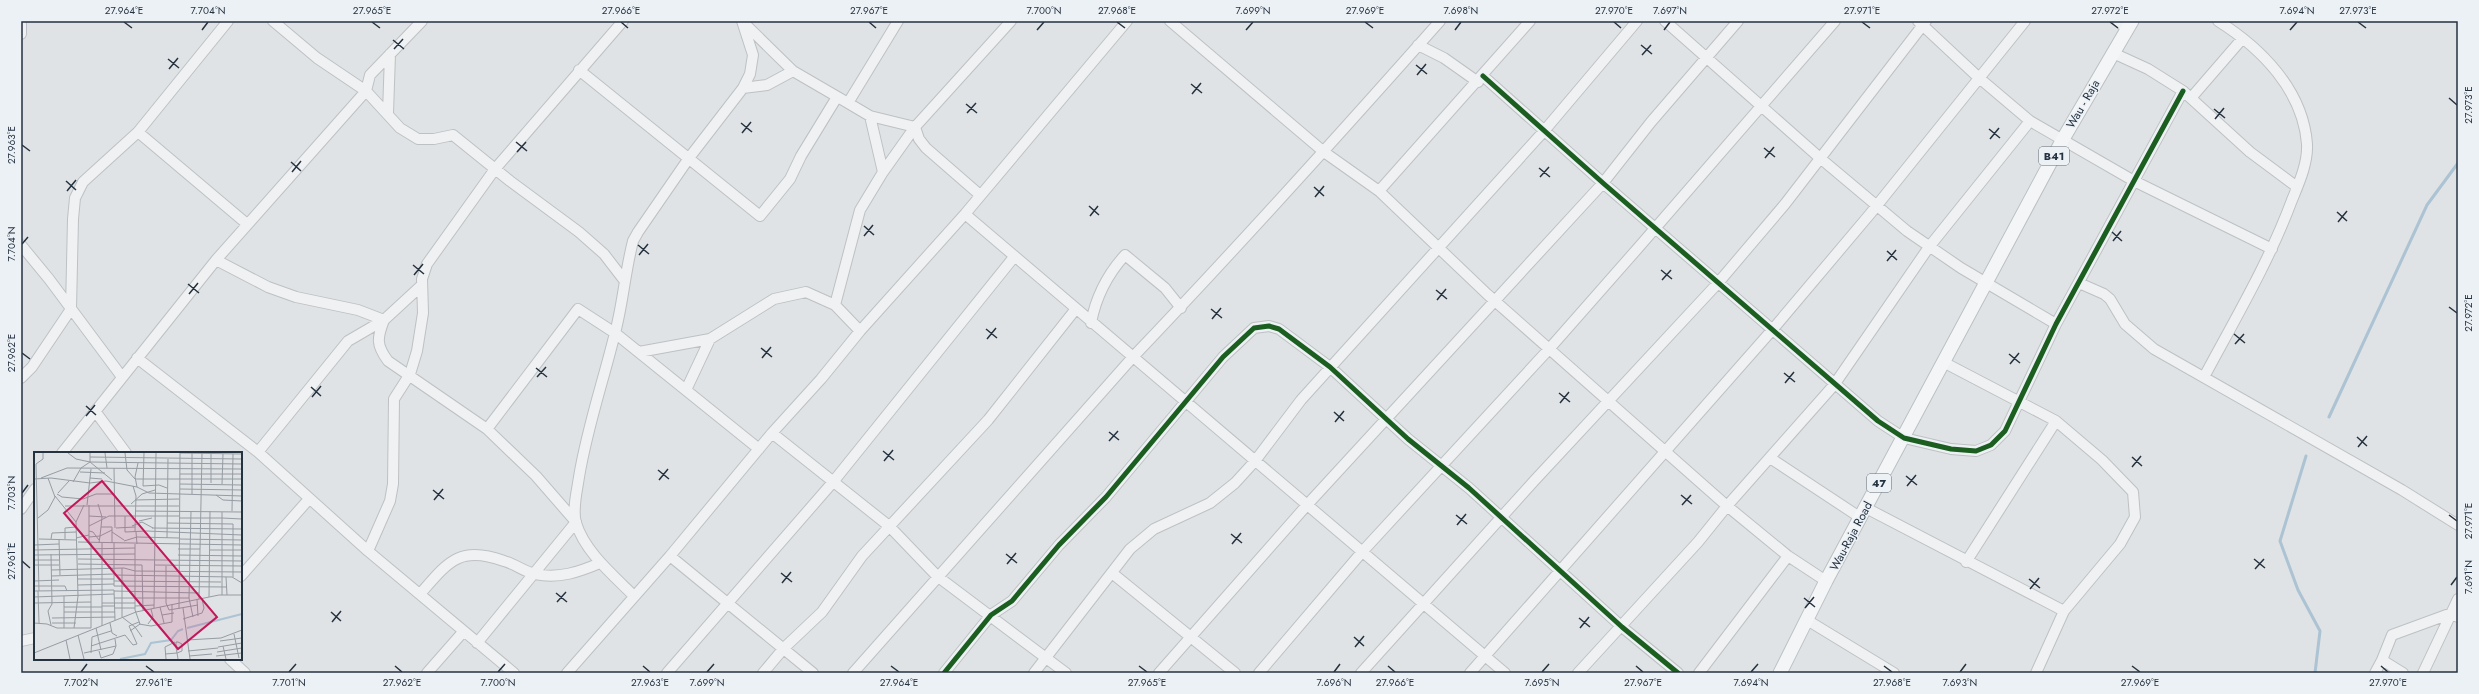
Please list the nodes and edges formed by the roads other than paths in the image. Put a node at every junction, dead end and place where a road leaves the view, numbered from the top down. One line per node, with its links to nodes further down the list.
1 (228, 21): 43 (street)
2 (273, 21): 32 (street)
3 (422, 21): 24 (street)
4 (623, 21): 27 (street)
5 (742, 21): 28 (street); 31 (street)
6 (898, 21): 36 (street)
7 (1011, 21): 41 (street)
8 (1127, 21): 54 (street)
9 (1170, 21): 45 (street)
10 (1440, 21): 23 (street)
11 (1530, 21): 30 (street)
12 (1637, 21): 42 (street)
13 (1665, 21): 26 (street)
14 (1738, 21): 26 (street)
15 (1835, 21): 37 (street)
16 (2025, 21): 29 (street)
17 (2218, 21): 22 (street)
18 (1922, 22): 29 (street); 47 (street)
19 (21, 24): 21 (street)
20 (2125, 24): 25 (main road, Wau - Raja / B41)
21 (21, 34)
22 (2242, 39): 35 (street); 52 (street)
23 (1418, 45): 30 (street); 45 (street)
24 (390, 54): 32 (street); 38 (street)
25 (2113, 54): 33 (street); 44 (main road, Wau - Raja / B41)
26 (1707, 58): 37 (street); 51 (street)
27 (579, 70): 46 (street); 48 (street)
28 (792, 72): 31 (street); 34 (street)
29 (1978, 77): 40 (street); 55 (street)
30 (1481, 79): 42 (street); 53 (street)
31 (742, 88): 46 (street)
32 (366, 91): 38 (street); 57 (street)
33 (2183, 91): 35 (street); 50 (street)
34 (837, 97): 36 (street); 46 (street)
35 (2191, 98): 52 (street)
36 (848, 103): 39 (street)
37 (1762, 107): 47 (street); 58 (street)
38 (388, 113): 48 (street)
39 (870, 116): 41 (street); 49 (street)
40 (2030, 121): 44 (street); 60 (street)
41 (915, 127): 49 (street); 54 (street)
42 (1544, 131): 51 (street); 61 (street)
43 (138, 132): 57 (street); 73 (street)
44 (2064, 139): 50 (street); 69 (main road, Wau - Raja / B41)
45 (1324, 152): 53 (street); 72 (street)
46 (689, 158): 65 (street)
47 (1820, 158): 55 (street); 66 (street)
48 (495, 169): 65 (street); 68 (street)
49 (883, 172): 71 (street)
50 (2134, 180): 62 (street); 67 (street)
51 (1603, 183): 58 (street); 70 (street)
52 (2297, 187): 62 (street)
53 (1379, 192): 61 (street)
54 (980, 195): 56 (street)
55 (1877, 204): 60 (street); 78 (street)
56 (965, 214): 63 (street); 79 (street)
57 (247, 224): 64 (street)
58 (1656, 228): 66 (street); 82 (street)
59 (21, 245): 73 (street)
60 (1929, 246): 69 (street); 92 (street)
61 (1437, 248): 70 (street); 87 (street)
62 (2272, 250): 90 (street)
63 (1014, 257): 74 (street); 111 (street)
64 (216, 260): 75 (street); 84 (street)
65 (624, 280): 80 (street)
66 (1718, 283): 78 (street); 95 (street)
67 (2079, 283): 77 (street); 90 (street)
68 (422, 285): 75 (street); 88 (street)
69 (1983, 288): 77 (street); 86 (main road, Wau-Raja Road / 47)
70 (1495, 300): 82 (street); 98 (street)
71 (835, 305): 79 (street); 81 (street)
72 (1181, 308): 76 (street); 85 (street)
73 (71, 309): 89 (street); 91 (street)
74 (1075, 310): 76 (street); 121 (street)
75 (384, 320): 88 (street); 106 (street)
76 (1091, 323): 85 (street)
77 (2056, 324): 96 (street)
78 (1773, 329): 92 (street); 107 (street)
79 (860, 331): 101 (street)
80 (615, 333): 83 (street); 100 (street); 119 (street)
81 (710, 339): 83 (street); 93 (street)
82 (1550, 348): 95 (street); 110 (street)
83 (639, 352): 93 (street)
84 (137, 358): 89 (street); 106 (street)
85 (1132, 358): 94 (street); 132 (street)
86 (1945, 363): 96 (street); 102 (main road, Wau-Raja Road / 47)
87 (1330, 367): 94 (street); 98 (street); 109 (street)
88 (410, 374): 100 (street); 122 (street)
89 (122, 377): 97 (street)
90 (2204, 377): 120 (street)
91 (21, 378)
92 (1834, 385): 102 (street); 108 (street)
93 (686, 390): 103 (street)
94 (1185, 402): 109 (street); 140 (street)
95 (1608, 402): 107 (street); 118 (street)
96 (2020, 403): 99 (street); 102 (street)
97 (95, 411): 104 (street); 105 (street)
98 (1386, 420): 110 (street); 114 (street)
99 (2056, 421): 126 (street); 139 (street)
100 (487, 429): 119 (street)
101 (772, 433): 103 (street); 111 (street)
102 (1904, 438): 117 (main road, Wau-Raja Road / 47)
103 (759, 449): 124 (street)
104 (63, 452)
105 (125, 452)
106 (258, 452): 113 (street)
107 (1664, 452): 115 (street); 128 (street)
108 (1770, 458): 115 (street); 117 (street)
109 (1255, 461): 114 (street); 129 (street)
110 (1441, 466): 118 (street); 123 (street)
111 (833, 482): 121 (street); 137 (street)
112 (34, 490): 116 (street)
113 (309, 499): 122 (street); 131 (street)
114 (1307, 505): 123 (street); 145 (street)
115 (1726, 506): 125 (street); 143 (street)
116 (21, 509)
117 (1863, 513): 126 (street); 133 (main road, Wau-Raja Road / 47)
118 (1502, 516): 128 (street); 138 (street)
119 (576, 522): 127 (street); 130 (street)
120 (2457, 523)
121 (889, 526): 132 (street); 149 (street)
122 (368, 551): 134 (street)
123 (1362, 552): 138 (street); 167 (street)
124 (670, 556): 135 (street); 137 (street)
125 (1788, 556): 133 (street); 173 (street)
126 (1966, 562): 139 (street)
127 (600, 563): 130 (street); 135 (street)
128 (1559, 570): 143 (street); 150 (street)
129 (1112, 573): 145 (street); 151 (street)
130 (534, 574): 134 (street); 148 (street)
131 (242, 575)
132 (937, 576): 140 (street); 161 (street)
133 (1826, 581): 142 (main road, Wau-Raja Road / 47)
134 (420, 594): 144 (street)
135 (634, 596): 157 (street)
136 (2458, 599): 141 (street)
137 (728, 602): 149 (street); 158 (street)
138 (1424, 605): 150 (street); 168 (street)
139 (2064, 611): 176 (street)
140 (991, 615): 151 (street); 162 (street)
141 (2455, 615): 153 (street); 179 (street)
142 (1807, 620): 174 (main road, Wau-Raja Road / 47); 175 (street)
143 (1622, 627): 171 (street); 172 (street)
144 (463, 632): 148 (street); 155 (street)
145 (1191, 637): 165 (street); 166 (street)
146 (34, 638): 147 (street)
147 (21, 641)
148 (477, 643): 156 (street)
149 (784, 648): 159 (street); 160 (street)
150 (1485, 656): 169 (street); 170 (street)
151 (1047, 657): 163 (street); 164 (street)
152 (231, 660): 154 (street)
153 (2382, 660): 177 (street); 178 (street)
154 (245, 673)
155 (428, 673)
156 (514, 673)
157 (567, 673)
158 (667, 673)
159 (763, 673)
160 (813, 673)
161 (853, 673)
162 (944, 673)
163 (1034, 673)
164 (1066, 673)
165 (1159, 673)
166 (1236, 673)
167 (1259, 673)
168 (1361, 673)
169 (1470, 673)
170 (1505, 673)
171 (1578, 673)
172 (1678, 673)
173 (1699, 673)
174 (1780, 673)
175 (1894, 673)
176 (2036, 673)
177 (2375, 673)
178 (2403, 673)
179 (2423, 673)

